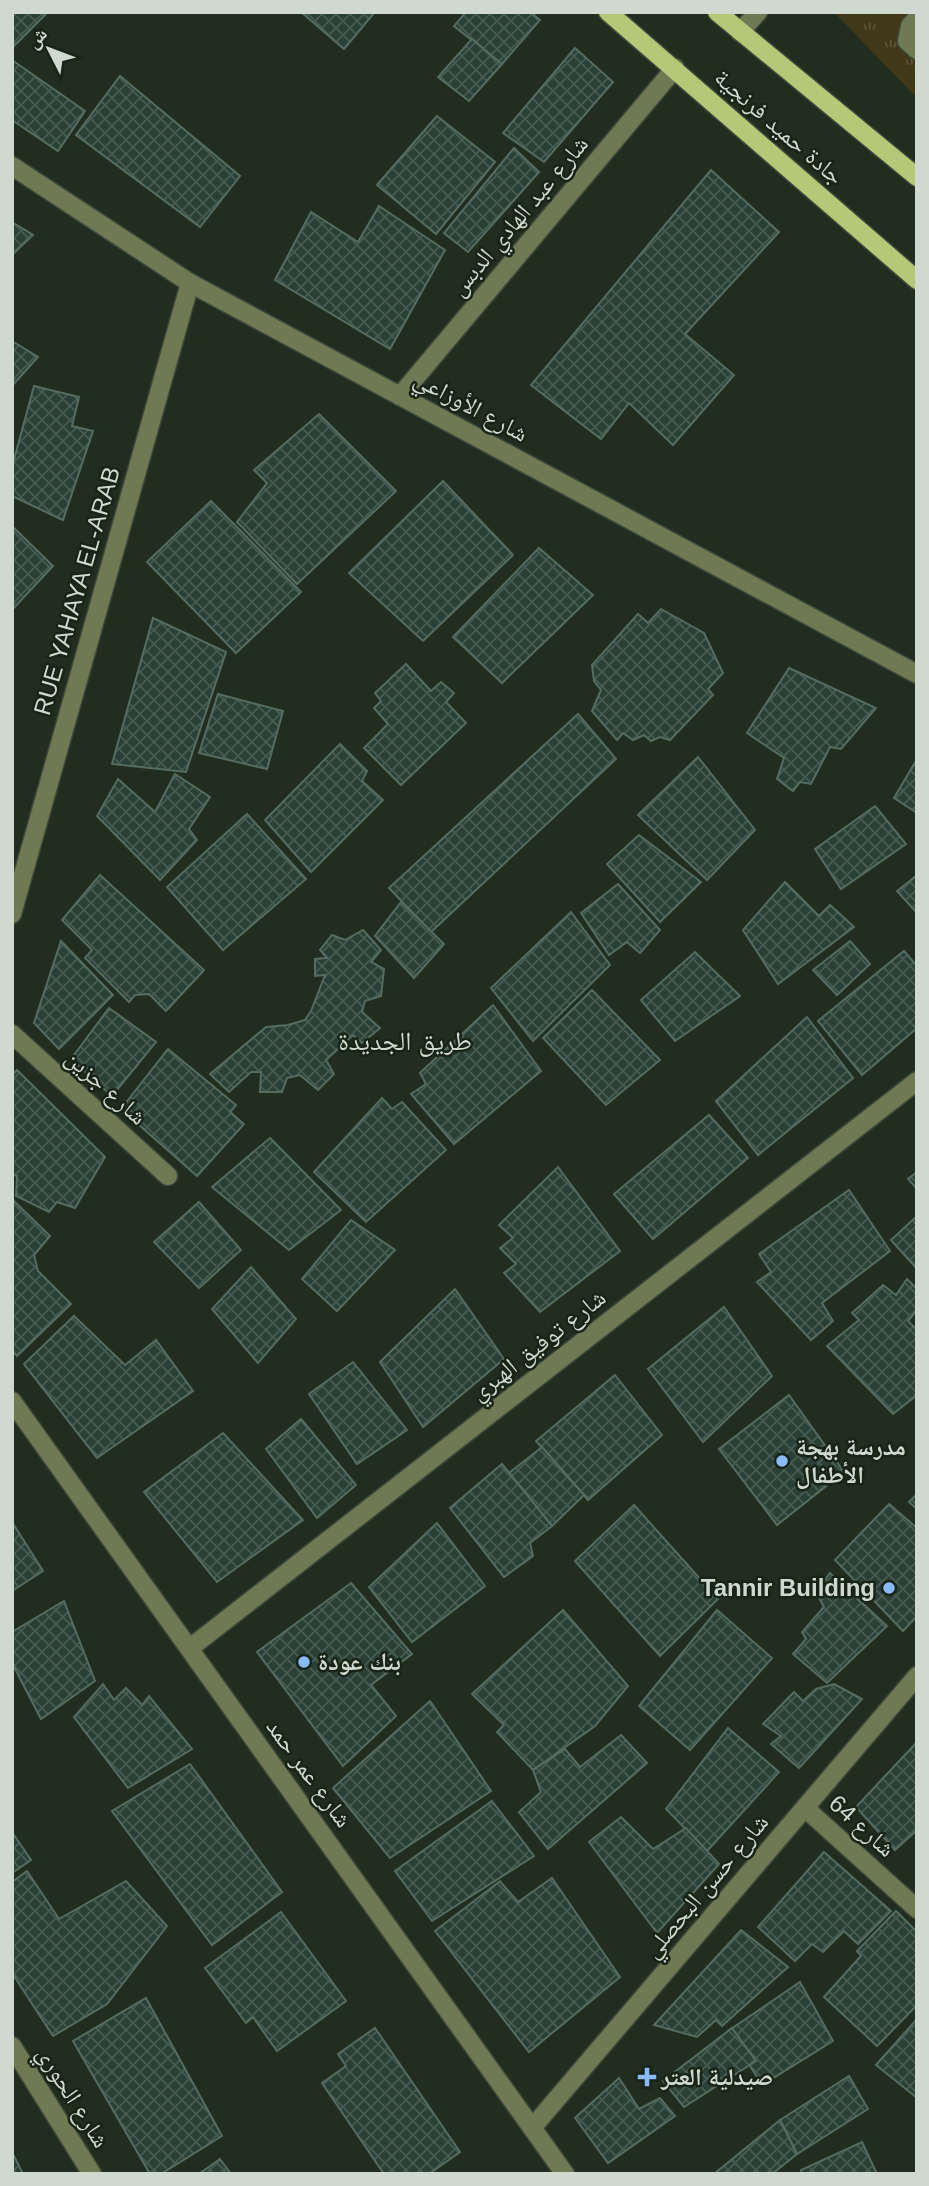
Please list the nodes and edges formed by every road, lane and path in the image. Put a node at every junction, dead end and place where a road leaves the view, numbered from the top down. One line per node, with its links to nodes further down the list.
1 (608, 12): 7 (main road, جادة حميد فرنجية)
2 (717, 12): 5 (main road, جادة حميد فرنجية)
3 (758, 12): 5 (street)
4 (917, 18): 6 (street)
5 (740, 32): 9 (main road, جادة حميد فرنجية)
6 (917, 50)
7 (675, 68): 10 (main road, جادة حميد فرنجية); 12 (street, شارع عبد الهادي الدبس)
8 (12, 166): 11 (street, شارع الأوزاعي)
9 (917, 177)
10 (917, 280)
11 (190, 282): 12 (street, شارع الأوزاعي); 14 (street, RUE YAHAYA EL-ARAB)
12 (400, 396): 13 (street, شارع الأوزاعي)
13 (917, 674)
14 (12, 914)
15 (12, 1034): 17 (street, شارع جزين)
16 (917, 1081): 19 (street, شارع توفيق الهبري)
17 (168, 1176)
18 (12, 1401): 19 (street, شارع عمر حمد)
19 (190, 1648): 24 (street, شارع عمر حمد)
20 (917, 1676): 21 (street, شارع حسن البحصلي)
21 (805, 1808): 22 (street, شارع 64); 24 (street, شارع حسن البحصلي)
22 (917, 1909)
23 (12, 2046): 25 (street, شارع الحوري)
24 (532, 2128): 26 (street, شارع عمر حمد)
25 (92, 2174)
26 (565, 2174)

